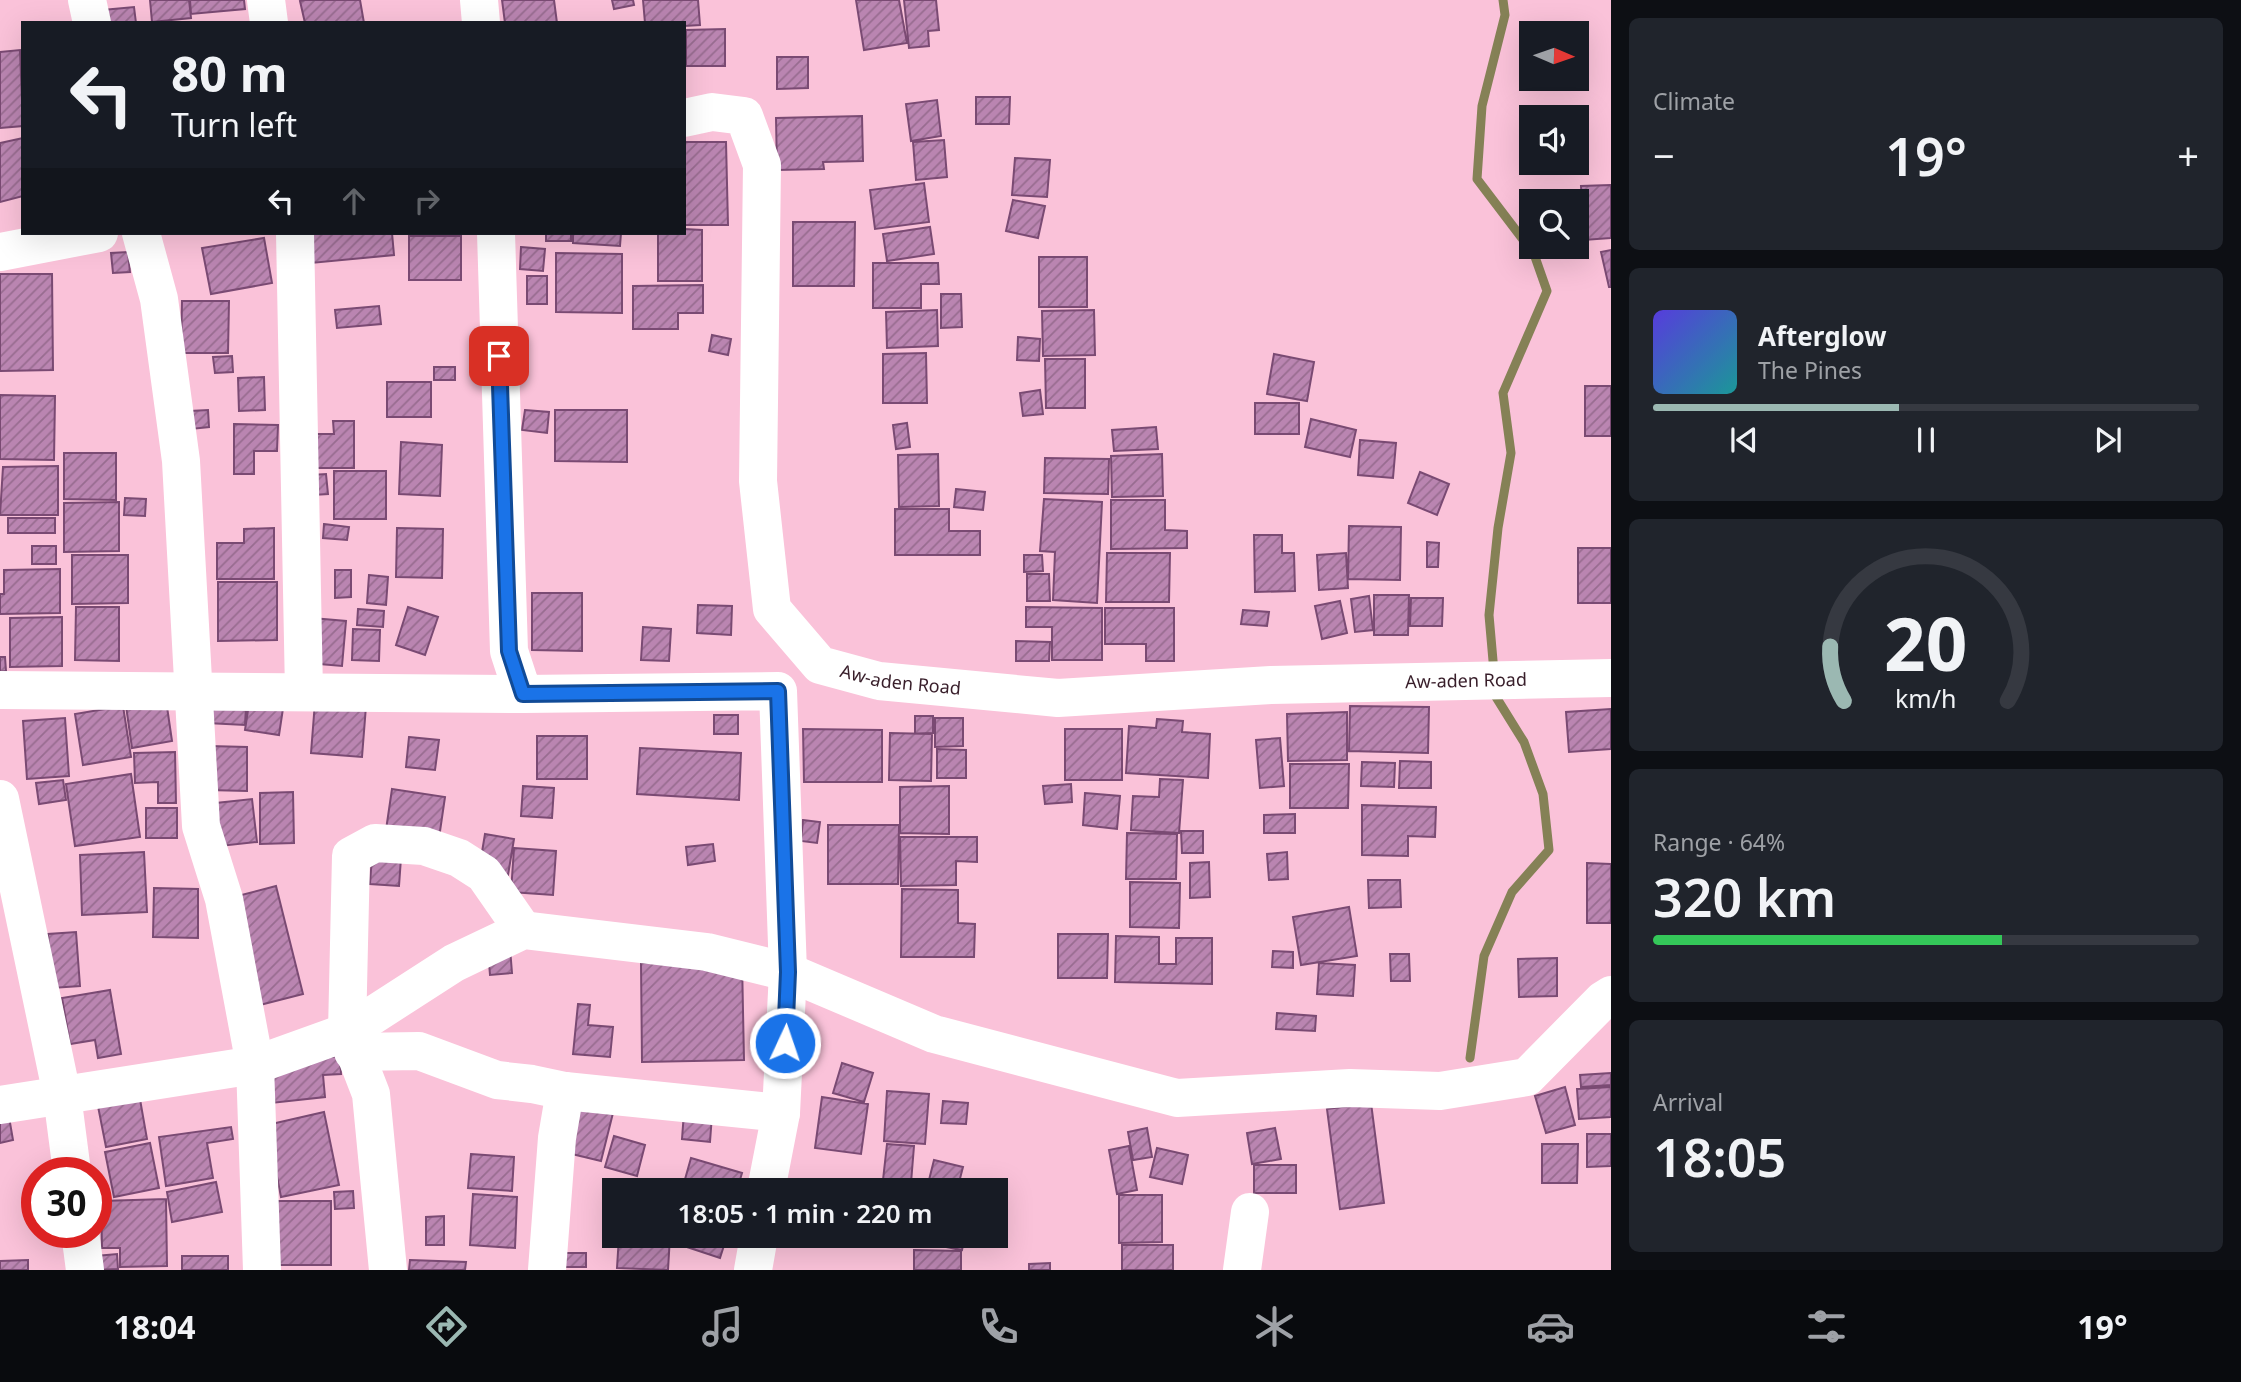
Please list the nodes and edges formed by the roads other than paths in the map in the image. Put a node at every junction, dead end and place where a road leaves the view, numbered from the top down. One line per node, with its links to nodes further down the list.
1 (87, 0): 4 (street)
2 (266, 0): 5 (street)
3 (479, 0): 6 (street)
4 (92, 21)
5 (269, 21)
6 (481, 21)
7 (686, 118): 13 (street, Aw-aden Road)
8 (89, 235): 12 (street)
9 (142, 235): 15 (street)
10 (295, 235): 16 (street)
11 (496, 235): 17 (street)
12 (0, 252)
13 (1611, 678)
14 (0, 690): 15 (street)
15 (194, 691): 16 (street); 23 (street)
16 (304, 692): 17 (street)
17 (523, 694): 20 (street)
18 (0, 799): 25 (street)
19 (523, 930): 20 (street); 22 (street); 22 (street)
20 (788, 972): 21 (street); 27 (street)
21 (1611, 995)
22 (350, 1042): 23 (street); 24 (street); 35 (street)
23 (256, 1065): 25 (street); 34 (street)
24 (565, 1091): 27 (street); 36 (street)
25 (62, 1095): 26 (street); 28 (street)
26 (0, 1105)
27 (781, 1113): 29 (street)
28 (70, 1157)
29 (768, 1178)
30 (1250, 1212): 38 (street)
31 (82, 1248): 33 (street)
32 (757, 1248): 37 (street)
33 (85, 1270)
34 (262, 1270)
35 (388, 1270)
36 (547, 1270)
37 (753, 1270)
38 (1242, 1270)

